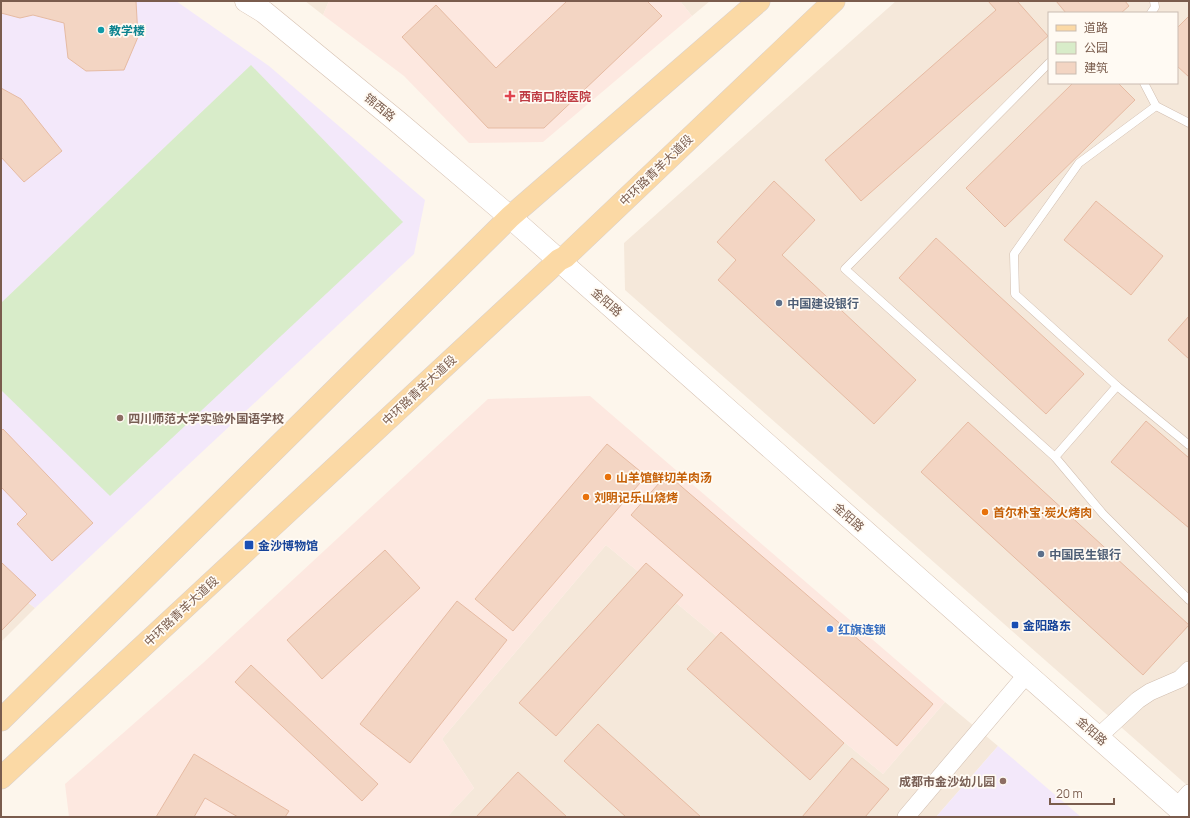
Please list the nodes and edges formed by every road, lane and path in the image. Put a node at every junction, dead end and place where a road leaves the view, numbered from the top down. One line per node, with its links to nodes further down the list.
1 (246, 1): 10 (street, 锦西路)
2 (759, 1): 10 (main road)
3 (834, 1): 11 (main road, 中环路青羊大道段)
4 (1154, 1): 5 (lane)
5 (1152, 12)
6 (1048, 64): 14 (lane)
7 (1145, 84): 8 (lane)
8 (1156, 106): 9 (lane); 12 (lane)
9 (1189, 123)
10 (510, 216): 11 (street, 金阳路); 18 (main road)
11 (559, 260): 17 (street, 金阳路); 20 (main road, 中环路青羊大道段)
12 (1117, 386): 13 (lane); 14 (lane)
13 (1189, 445)
14 (1054, 457): 15 (lane)
15 (1189, 600)
16 (1189, 670): 19 (street)
17 (1027, 674): 19 (street, 金阳路); 22 (street)
18 (1, 720)
19 (1098, 737): 21 (street, 金阳路)
20 (1, 778)
21 (1185, 806)
22 (906, 817)

